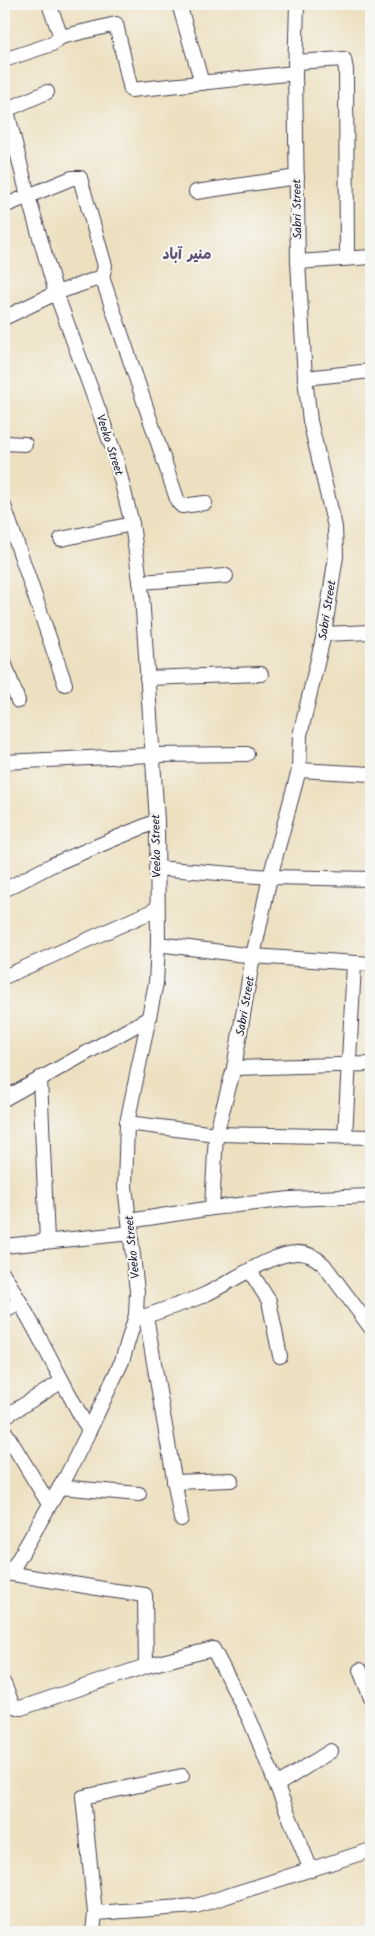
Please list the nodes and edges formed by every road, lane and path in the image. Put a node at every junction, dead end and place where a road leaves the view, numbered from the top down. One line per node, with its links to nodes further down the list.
1 (49, 4): 4 (street)
2 (179, 4): 7 (street)
3 (297, 4): 6 (street, Sabri Street)
4 (61, 37): 5 (street); 7 (street)
5 (4, 60)
6 (295, 67): 7 (street); 10 (street, Sabri Street); 15 (street)
7 (202, 84)
8 (47, 92): 9 (street)
9 (5, 105): 12 (street, Veeko Street)
10 (297, 177): 11 (street); 16 (street, Sabri Street)
11 (196, 192)
12 (28, 196): 13 (street); 17 (street); 18 (street, Veeko Street)
13 (4, 206)
14 (371, 257): 15 (street)
15 (347, 258): 16 (street)
16 (298, 262): 21 (street, Sabri Street)
17 (102, 277): 18 (street); 24 (street)
18 (56, 293): 19 (street); 26 (street, Veeko Street)
19 (4, 318)
20 (371, 371): 21 (street)
21 (305, 378): 31 (street, Sabri Street)
22 (4, 442): 23 (street)
23 (25, 444)
24 (205, 503)
25 (4, 506): 35 (street)
26 (132, 524): 27 (street); 29 (street, Veeko Street)
27 (60, 539)
28 (226, 576): 29 (street)
29 (140, 582): 34 (street, Veeko Street)
30 (371, 632): 31 (street)
31 (324, 634): 40 (street, Sabri Street)
32 (4, 662): 36 (street)
33 (261, 674): 34 (street)
34 (147, 678): 38 (street, Veeko Street)
35 (65, 684)
36 (18, 701)
37 (247, 754): 38 (street)
38 (152, 755): 39 (street); 42 (street, Veeko Street)
39 (4, 762)
40 (299, 770): 41 (street); 44 (street, Sabri Street)
41 (371, 774)
42 (157, 821): 43 (street, Veeko Street); 46 (street)
43 (156, 868): 44 (street); 47 (street, Veeko Street)
44 (270, 877): 45 (street); 49 (street, Sabri Street)
45 (371, 879)
46 (4, 890)
47 (157, 908): 48 (street, Veeko Street); 52 (street)
48 (158, 944): 49 (street); 53 (street, Veeko Street)
49 (253, 956): 50 (street); 56 (street, Sabri Street)
50 (354, 964): 51 (street); 54 (street)
51 (371, 964)
52 (4, 977)
53 (149, 1018): 57 (street); 59 (street, Veeko Street)
54 (349, 1064): 55 (street); 56 (street); 61 (street)
55 (371, 1064)
56 (234, 1068): 60 (street, Sabri Street)
57 (40, 1078): 58 (street); 66 (street)
58 (4, 1099)
59 (127, 1123): 60 (street); 65 (street, Veeko Street)
60 (216, 1134): 61 (street); 64 (street, Sabri Street)
61 (345, 1137): 62 (street)
62 (371, 1137)
63 (371, 1196): 64 (street)
64 (212, 1208): 65 (street)
65 (130, 1227): 66 (street); 72 (street, Veeko Street)
66 (47, 1241): 67 (street)
67 (4, 1246)
68 (250, 1271): 72 (street); 73 (street); 74 (street)
69 (4, 1275): 70 (street)
70 (20, 1302): 71 (street); 75 (street)
71 (4, 1312)
72 (141, 1316): 78 (street, Veeko Street); 80 (street)
73 (371, 1328)
74 (280, 1356)
75 (61, 1382): 76 (street); 78 (street)
76 (4, 1417)
77 (4, 1430): 83 (street)
78 (89, 1431): 81 (street, Veeko Street)
79 (231, 1480): 80 (street)
80 (174, 1482): 84 (street)
81 (60, 1487): 82 (street); 83 (street, Veeko Street)
82 (139, 1494)
83 (49, 1504): 85 (street, Veeko Street)
84 (181, 1519)
85 (6, 1574): 86 (street)
86 (146, 1666): 88 (street); 92 (street)
87 (360, 1670): 89 (street)
88 (4, 1684)
89 (371, 1698)
90 (331, 1751): 92 (street)
91 (182, 1776): 95 (street)
92 (276, 1785): 94 (street)
93 (371, 1850): 94 (street)
94 (311, 1870): 95 (street)
95 (95, 1913): 96 (street)
96 (93, 1932)

